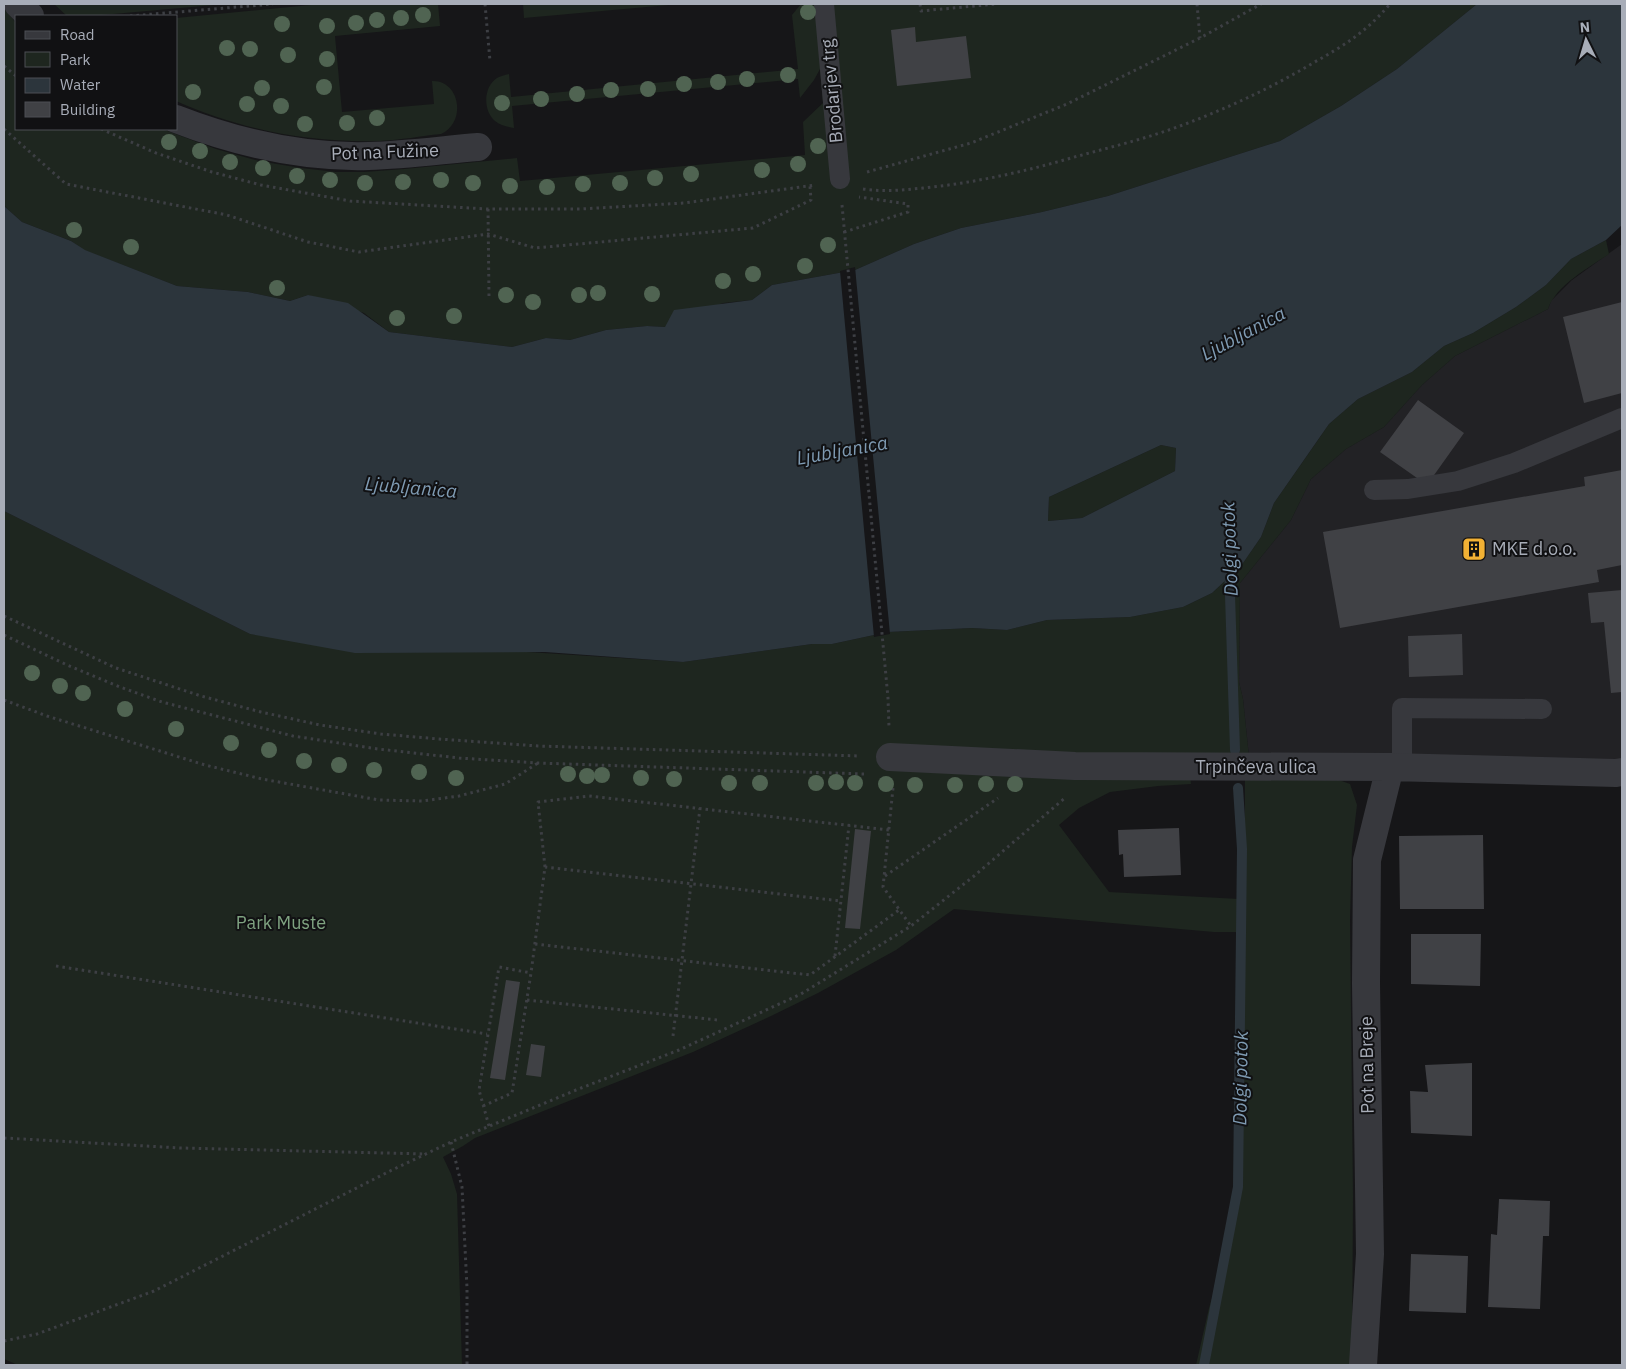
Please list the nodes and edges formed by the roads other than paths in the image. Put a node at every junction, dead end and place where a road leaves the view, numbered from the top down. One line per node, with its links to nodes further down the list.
1 (18, 4): 3 (street)
2 (824, 4): 6 (lane, Brodarjev trg)
3 (29, 15)
4 (178, 119): 5 (street, Pot na Fužine)
5 (478, 146)
6 (848, 183)
7 (1622, 418): 8 (lane)
8 (1374, 490)
9 (1542, 709): 10 (lane)
10 (1396, 768): 11 (street, Trpinčeva ulica); 12 (street, Trpinčeva ulica); 13 (street, Pot na Breje)
11 (892, 770)
12 (1622, 772)
13 (1363, 1365)

